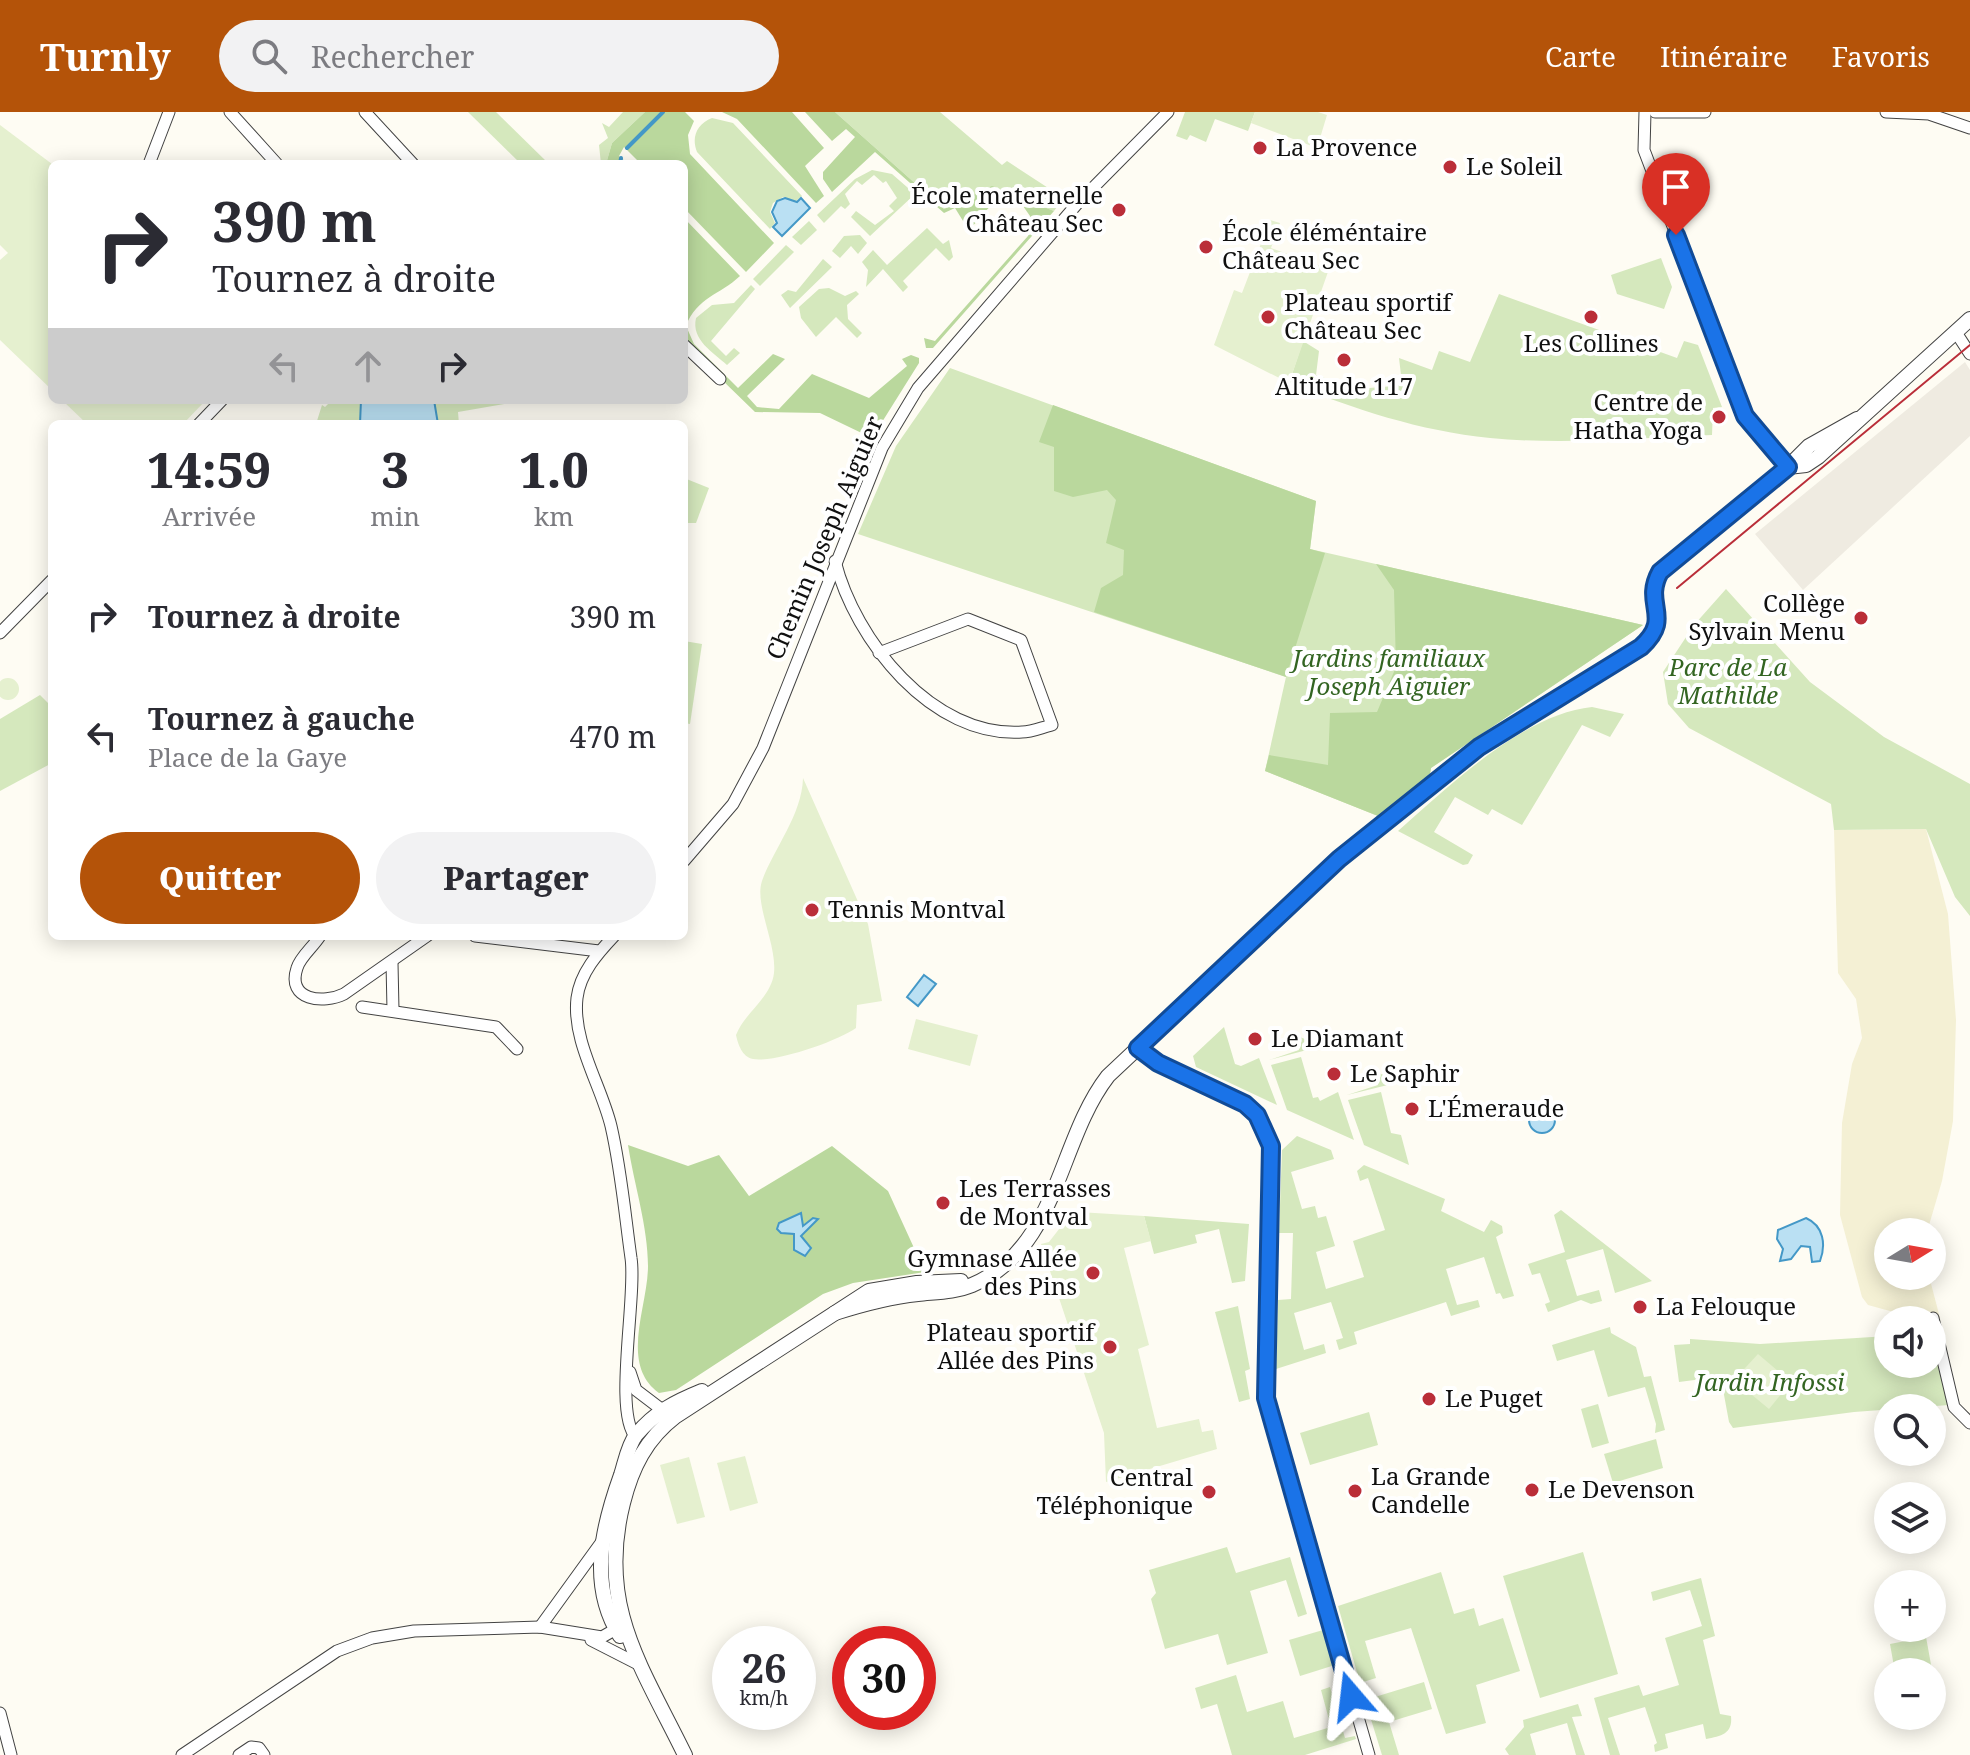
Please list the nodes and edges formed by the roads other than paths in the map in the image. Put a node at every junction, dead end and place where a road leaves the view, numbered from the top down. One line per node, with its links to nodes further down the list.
1 (169, 112): 10 (street)
2 (230, 112): 11 (street)
3 (365, 112): 12 (street)
4 (1168, 112): 22 (street, Chemin Joseph Aiguier)
5 (1645, 112): 21 (street)
6 (1655, 112): 7 (street)
7 (1705, 112)
8 (1886, 112): 9 (street)
9 (1970, 128)
10 (151, 160)
11 (273, 160)
12 (409, 160)
13 (1970, 319): 15 (street)
14 (1970, 325): 15 (street)
15 (1957, 334): 17 (street); 21 (street)
16 (688, 349): 18 (street)
17 (1970, 354)
18 (720, 379)
19 (218, 404): 20 (street)
20 (203, 420)
21 (1788, 467): 36 (street)
22 (835, 561): 25 (street); 26 (street, Chemin Joseph Aiguier)
23 (48, 584): 24 (street)
24 (0, 633)
25 (879, 653): 25 (street)
26 (688, 856)
27 (317, 940): 33 (street)
28 (422, 940): 33 (street)
29 (529, 940): 31 (street)
30 (610, 940): 32 (street)
31 (556, 942): 32 (street)
32 (599, 951): 38 (street)
33 (392, 963): 35 (street)
34 (362, 1007): 35 (street)
35 (393, 1010): 37 (street)
36 (1138, 1048): 40 (street); 57 (street)
37 (517, 1049)
38 (626, 1356): 41 (street); 44 (street)
39 (1946, 1373): 42 (street)
40 (733, 1377): 41 (street); 43 (street)
41 (661, 1409): 43 (street); 44 (street)
42 (1969, 1421)
43 (659, 1429): 44 (street); 46 (street)
44 (634, 1438): 45 (street)
45 (592, 1563): 46 (street); 47 (street); 48 (street)
46 (614, 1581): 48 (street)
47 (540, 1627): 49 (street); 53 (street)
48 (620, 1628): 49 (street); 50 (street)
49 (580, 1634): 50 (street)
50 (643, 1670): 56 (street)
51 (1, 1717): 52 (street)
52 (11, 1755)
53 (182, 1755)
54 (239, 1755): 55 (street)
55 (264, 1755)
56 (685, 1755)
57 (1369, 1755)

